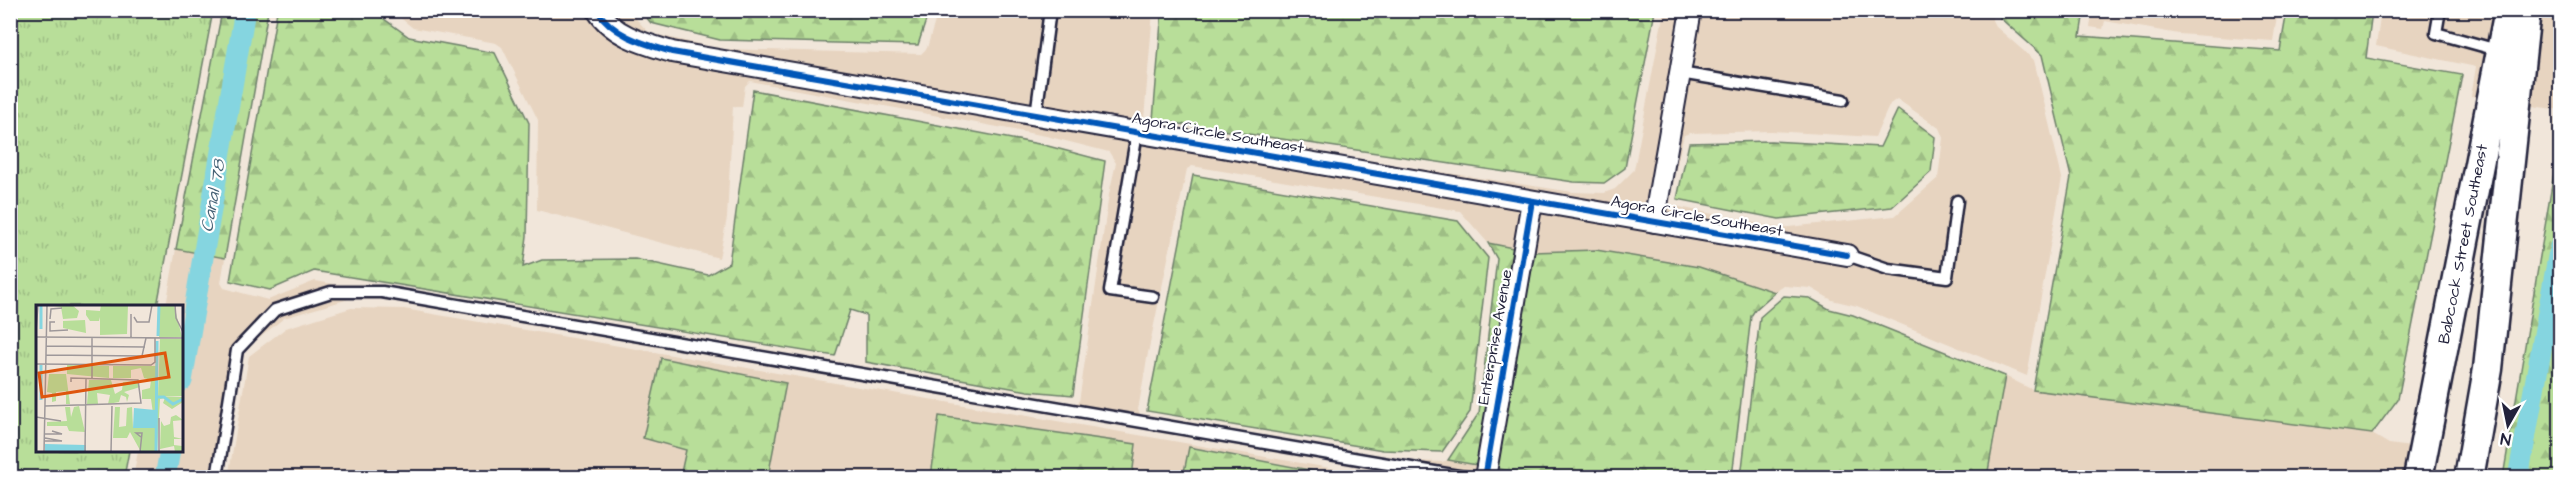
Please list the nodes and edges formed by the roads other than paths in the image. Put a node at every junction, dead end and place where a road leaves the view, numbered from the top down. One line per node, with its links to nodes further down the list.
1 (597, 10): 10 (street, Agora Circle Southeast)
2 (1050, 10): 10 (lane)
3 (1691, 10): 8 (street)
4 (2440, 10): 7 (lane)
5 (2509, 10): 7 (main road, Babcock Street Southeast)
6 (2526, 10): 21 (main road, Babcock Street Southeast)
7 (2501, 51): 20 (main road, Babcock Street Southeast)
8 (1680, 73): 9 (lane); 14 (street)
9 (1843, 100)
10 (1036, 115): 11 (street, Agora Circle Southeast)
11 (1137, 133): 12 (street, Agora Circle Southeast); 16 (lane)
12 (1532, 201): 14 (street, Agora Circle Southeast); 19 (street, Enterprise Avenue)
13 (1957, 201): 15 (lane)
14 (1654, 222): 15 (street, Agora Circle Southeast)
15 (1847, 255)
16 (1153, 297)
17 (217, 477): 18 (lane)
18 (1470, 477)
19 (1485, 477)
20 (2418, 477)
21 (2469, 477)

